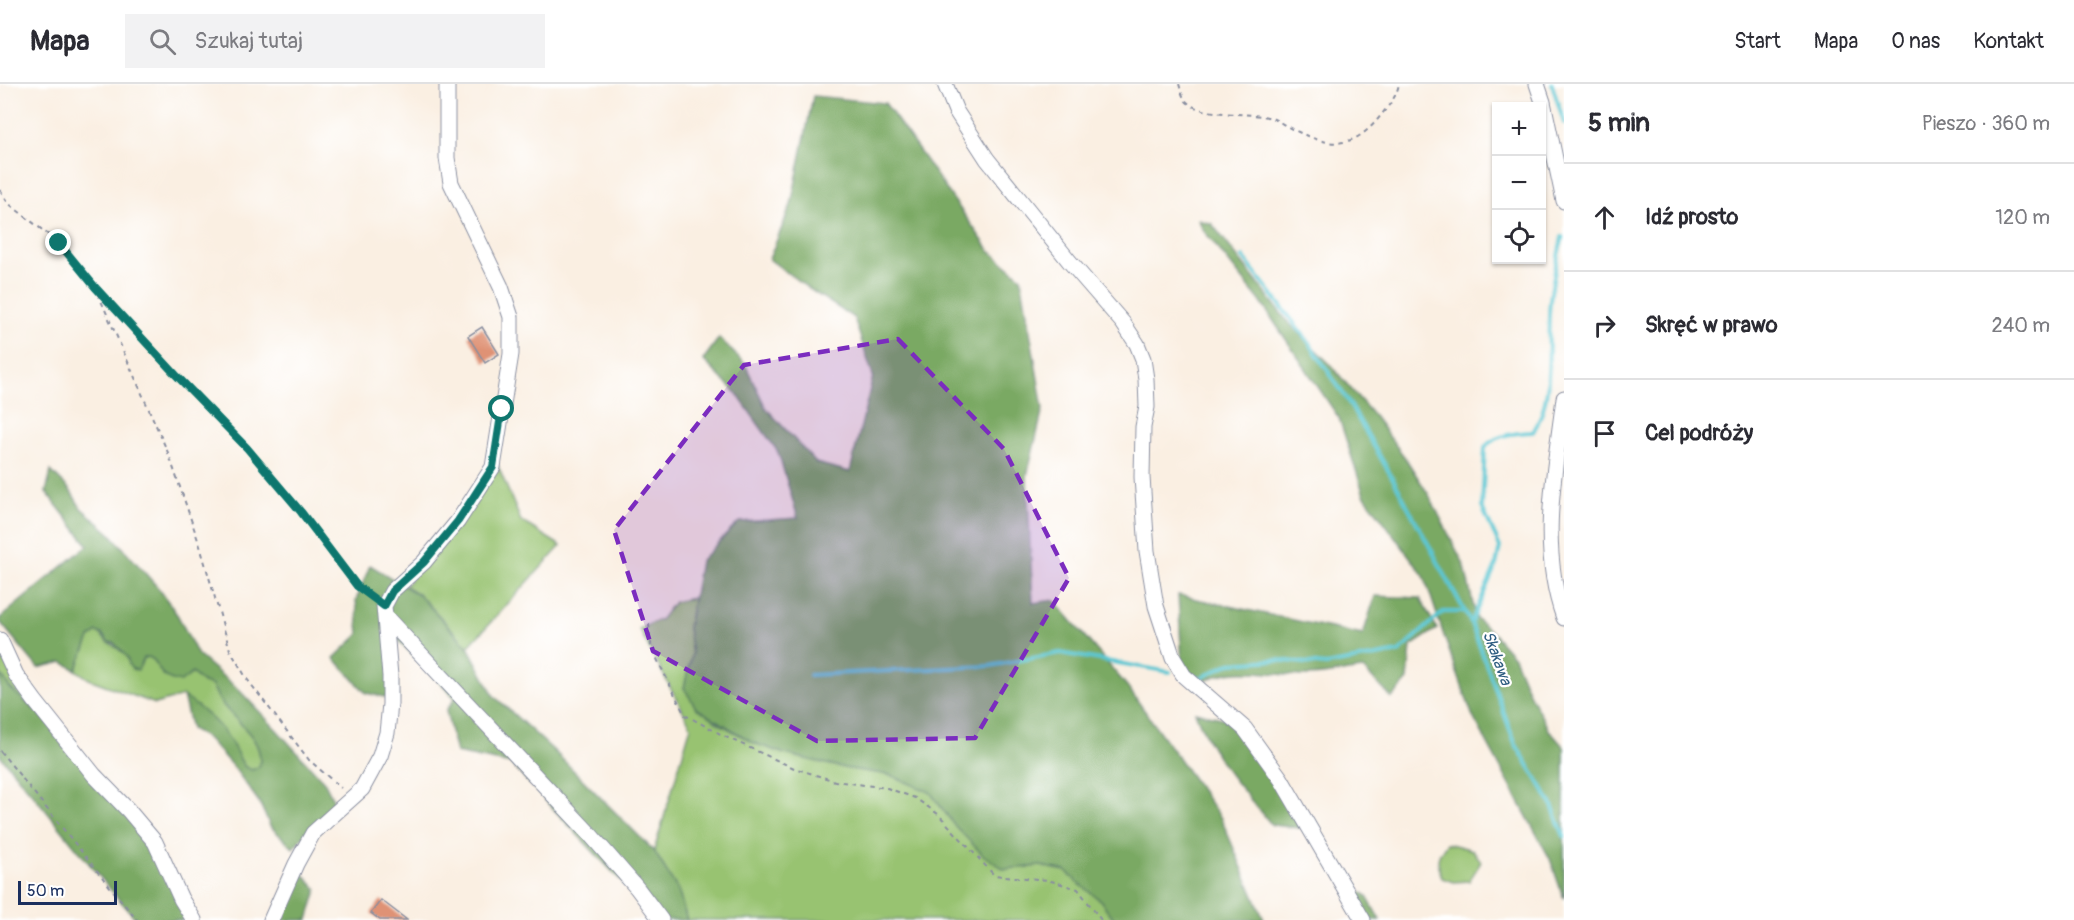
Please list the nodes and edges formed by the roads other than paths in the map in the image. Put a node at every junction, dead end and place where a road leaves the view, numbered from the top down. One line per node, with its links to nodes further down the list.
1 (447, 84): 6 (street)
2 (945, 84): 12 (street)
3 (1537, 84): 4 (street)
4 (1564, 201)
5 (1564, 398): 7 (street)
6 (385, 611): 10 (street); 11 (street)
7 (1564, 618)
8 (0, 640): 9 (street)
9 (194, 920)
10 (271, 920)
11 (661, 920)
12 (1363, 920)

